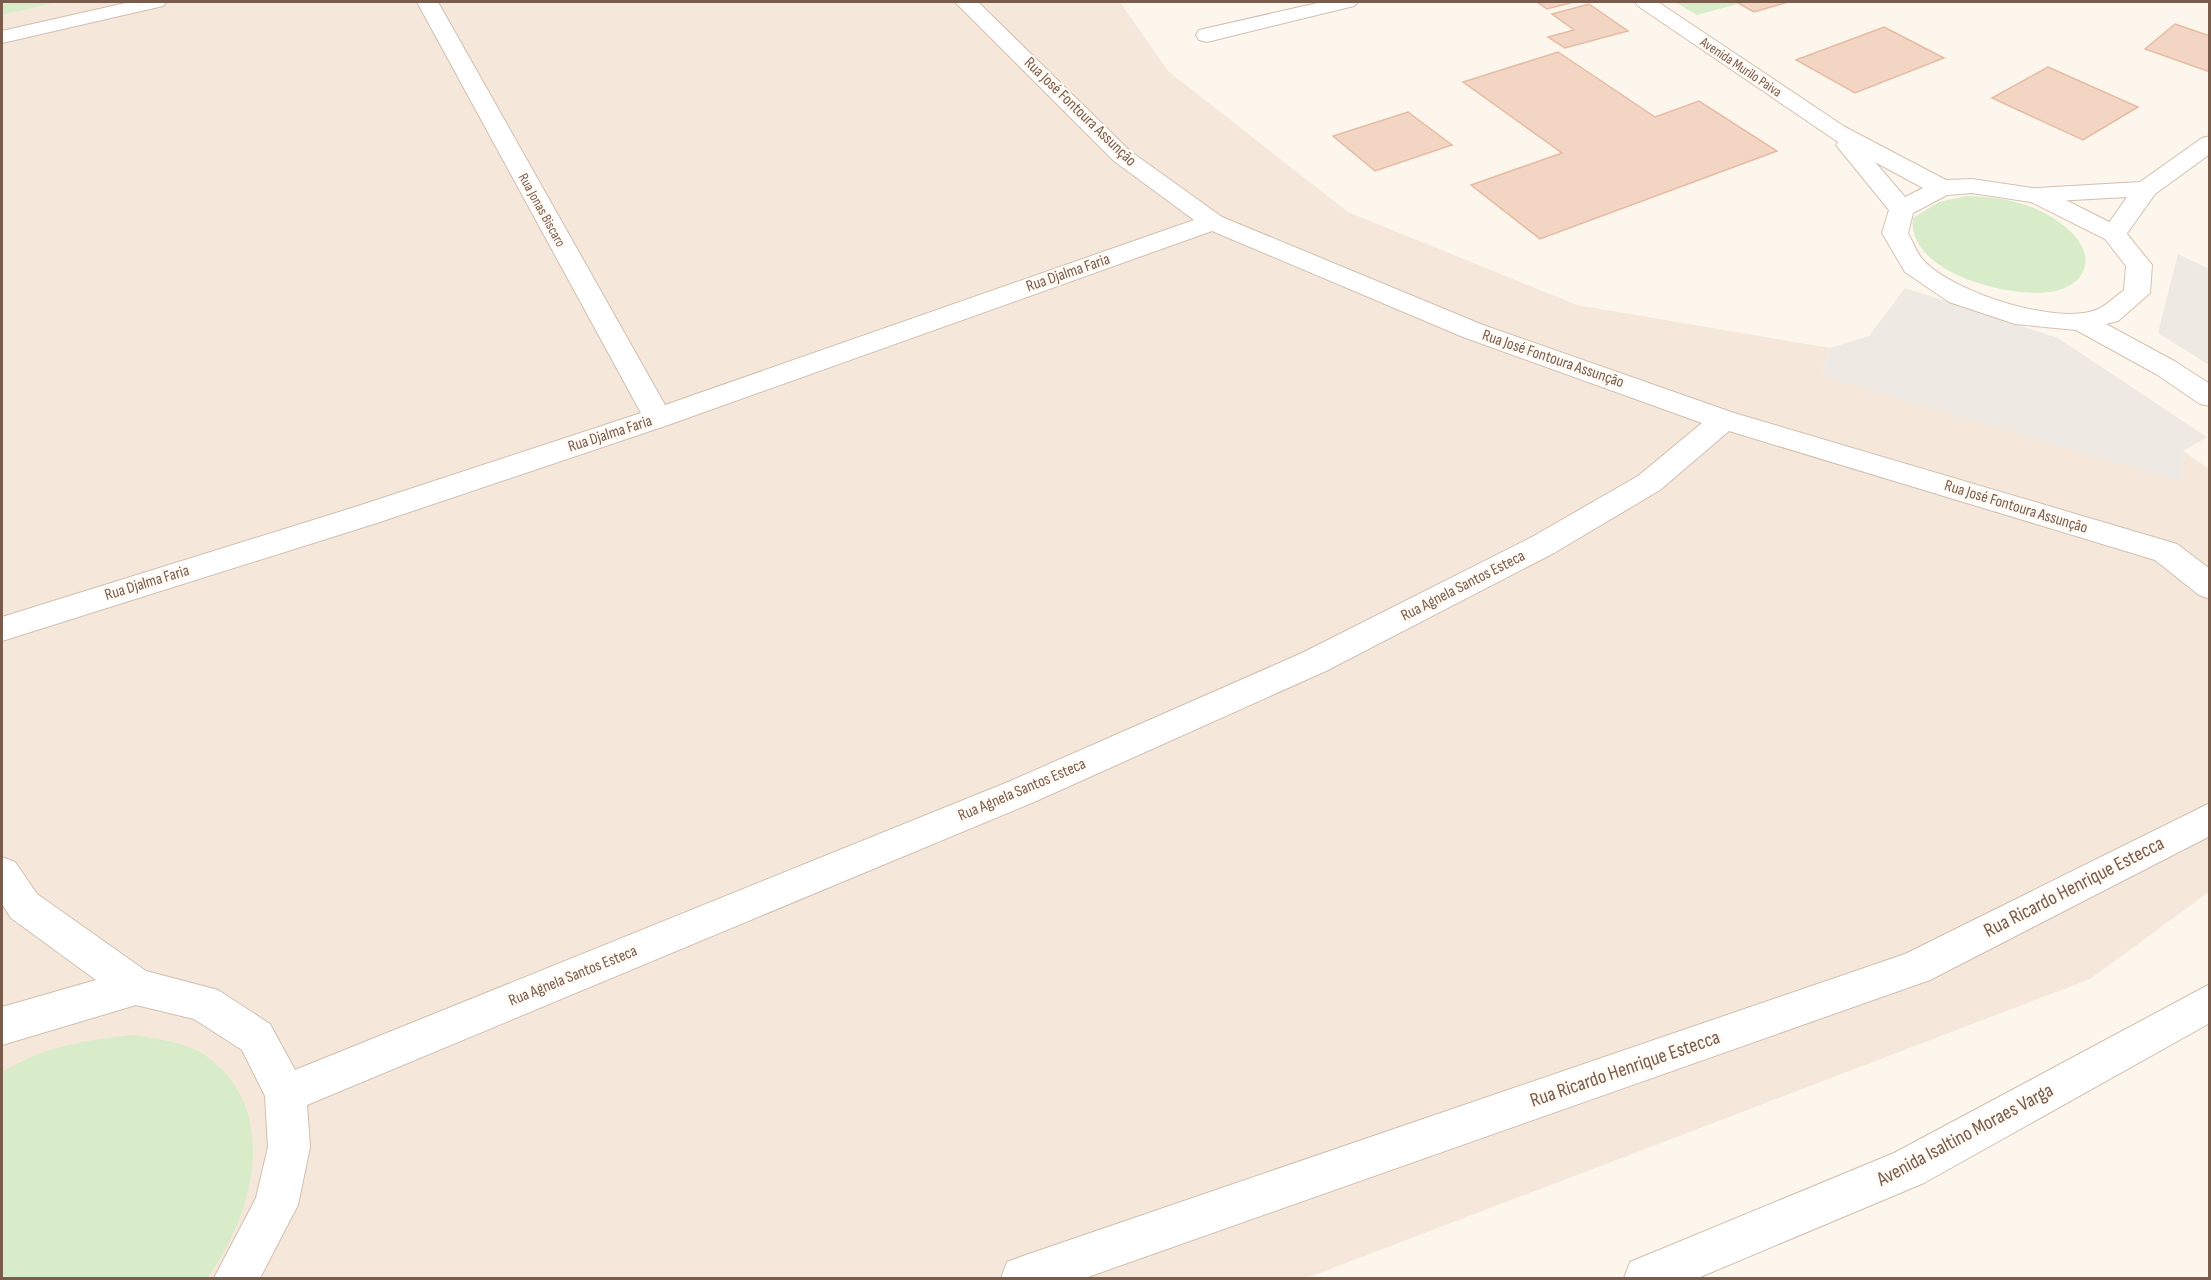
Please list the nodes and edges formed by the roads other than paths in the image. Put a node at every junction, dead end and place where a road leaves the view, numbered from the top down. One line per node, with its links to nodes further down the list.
1 (156, 2): 7 (street)
2 (427, 2): 20 (street, Rua Jonas Biscaro)
3 (966, 2): 14 (street, Rua José Fontoura Assunção)
4 (1347, 2): 6 (street)
5 (1645, 2): 8 (street, Avenida Murilo Paiva)
6 (1206, 35)
7 (2, 37)
8 (1837, 132): 10 (street, Avenida Murilo Paiva); 13 (street, Avenida Murilo Paiva)
9 (2210, 143): 11 (street)
10 (1941, 188): 12 (street); 13 (street)
11 (2146, 189): 12 (street); 15 (street)
12 (2037, 195): 15 (street)
13 (1902, 209): 17 (street)
14 (1213, 222): 20 (street, Rua Djalma Faria); 21 (street, Rua José Fontoura Assunção)
15 (2114, 234): 16 (street)
16 (2121, 306): 17 (street); 18 (street)
17 (2082, 322): 18 (street)
18 (2166, 368): 19 (street)
19 (2210, 397)
20 (658, 418): 23 (street, Rua Djalma Faria)
21 (1724, 420): 22 (street, Rua José Fontoura Assunção); 29 (street, Rua Agnela Santos Esteca)
22 (2210, 587)
23 (2, 629)
24 (2210, 818): 31 (street, Rua Ricardo Henrique Estecca)
25 (2, 873): 26 (street)
26 (136, 987): 28 (street); 29 (street)
27 (2210, 1002): 32 (street, Avenida Isaltino Moraes Varga)
28 (2, 1027)
29 (286, 1094): 30 (street)
30 (236, 1278)
31 (1023, 1278)
32 (1646, 1278)

